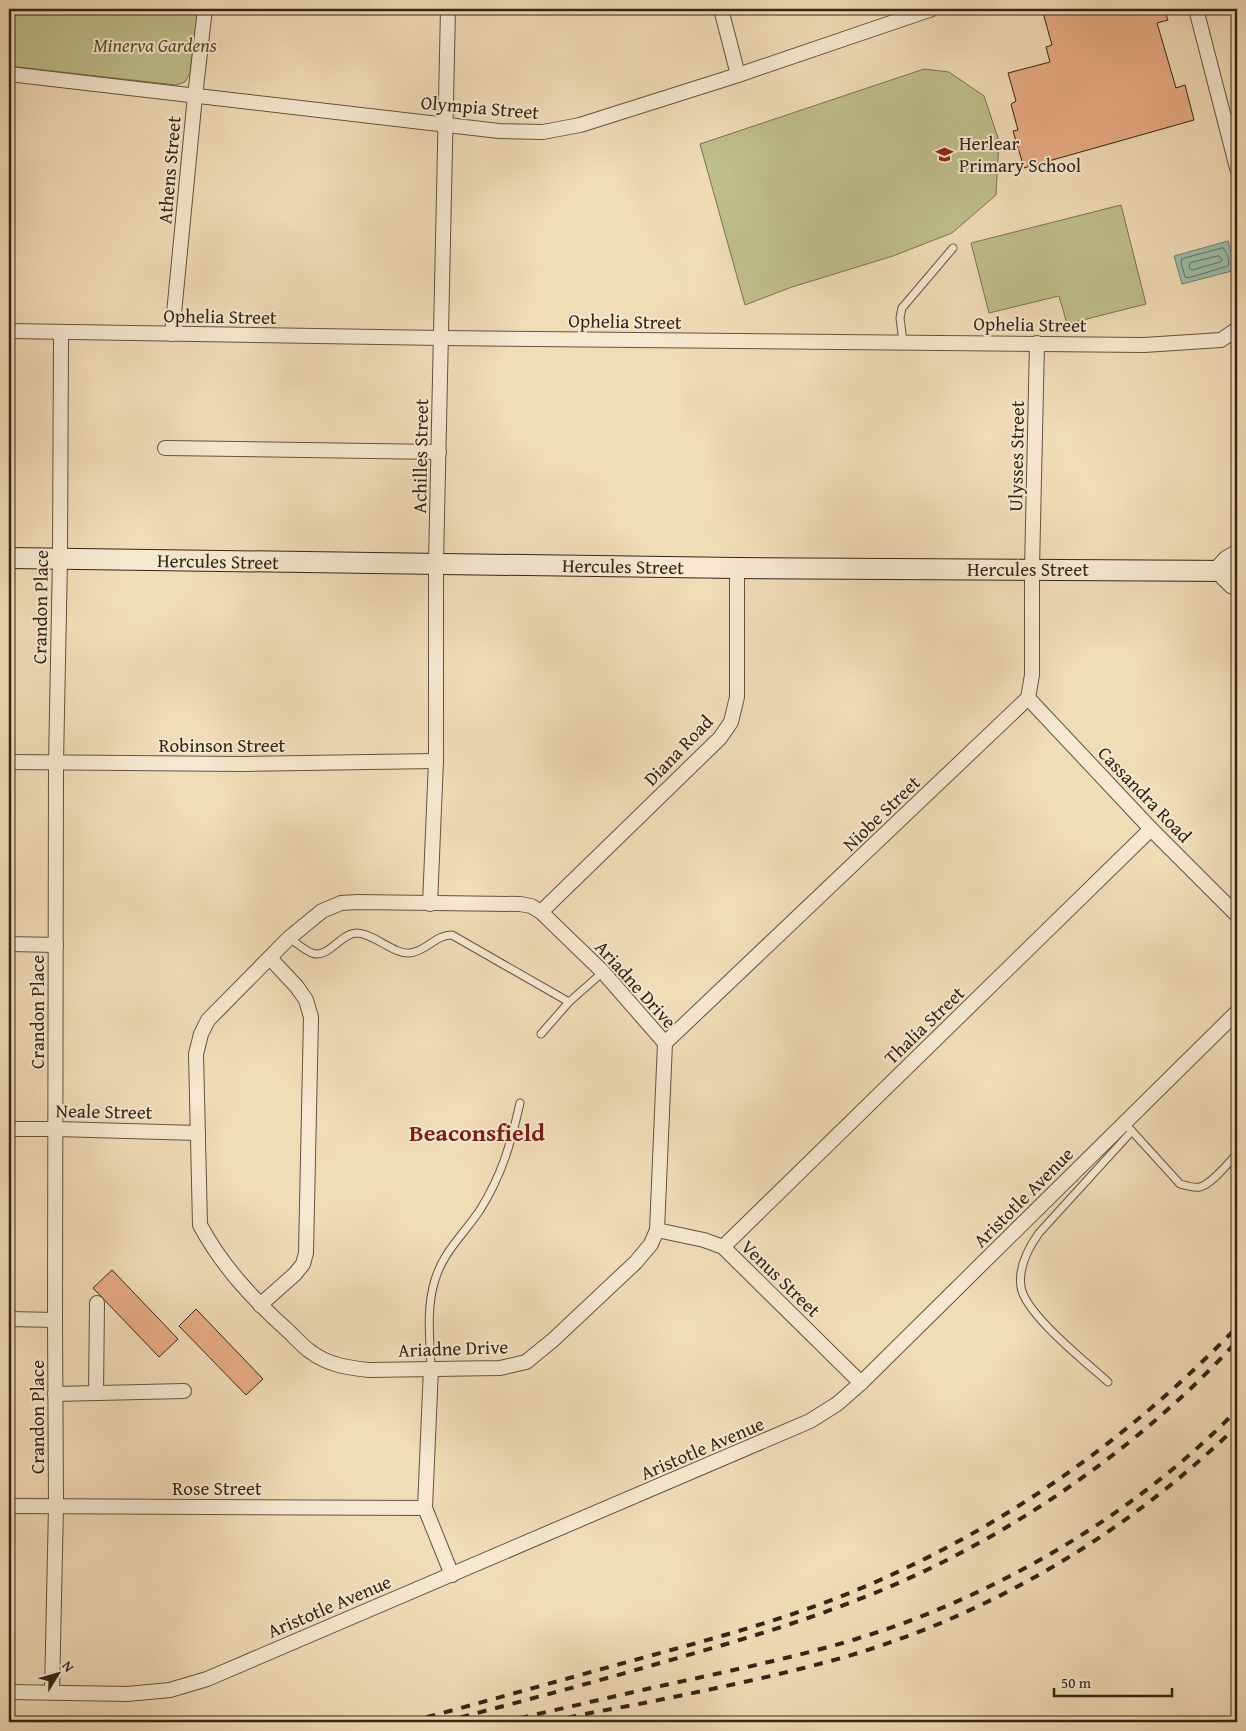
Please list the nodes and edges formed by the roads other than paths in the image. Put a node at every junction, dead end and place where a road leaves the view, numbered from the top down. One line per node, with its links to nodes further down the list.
1 (205, 9): 8 (street, Athens Street)
2 (448, 9): 9 (street, Achilles Street)
3 (722, 9): 7 (street)
4 (932, 9): 7 (street, Olympia Street)
5 (1196, 9): 10 (street)
6 (9, 74): 8 (street, Olympia Street)
7 (738, 75): 9 (street, Olympia Street)
8 (195, 96): 9 (street, Olympia Street); 15 (street, Athens Street)
9 (445, 124): 16 (street, Achilles Street)
10 (1237, 168)
11 (953, 248): 17 (lane)
12 (1237, 329): 18 (street, Ophelia Street)
13 (9, 331): 14 (street, Ophelia Street)
14 (61, 332): 15 (street, Ophelia Street); 23 (street, Crandon Place)
15 (172, 334): 16 (street, Ophelia Street)
16 (442, 338): 17 (street, Ophelia Street); 20 (street, Achilles Street)
17 (903, 342): 18 (street, Ophelia Street)
18 (1037, 343): 26 (street, Ulysses Street)
19 (165, 448): 20 (street)
20 (439, 452): 24 (street, Achilles Street)
21 (1237, 552): 27 (street)
22 (9, 558): 23 (street, Hercules Street)
23 (60, 559): 24 (street, Hercules Street); 33 (street, Crandon Place)
24 (436, 563): 25 (street, Hercules Street); 31 (street, Achilles Street)
25 (737, 568): 26 (street, Hercules Street); 36 (street, Diana Road)
26 (1032, 569): 27 (street, Hercules Street); 30 (street)
27 (1215, 570): 28 (street, Hercules Street); 29 (street)
28 (1237, 571)
29 (1237, 589)
30 (1028, 698): 34 (street, Cassandra Road); 46 (street, Niobe Street)
31 (436, 761): 33 (street, Robinson Street); 35 (street, Achilles Street)
32 (9, 762): 33 (street, Robinson Street)
33 (56, 763): 40 (street, Crandon Place)
34 (1151, 829): 37 (street, Cassandra Road); 54 (street, Thalia Street)
35 (430, 904): 36 (street, Ariadne Drive); 38 (street, Ariadne Drive)
36 (541, 912): 42 (street, Ariadne Drive)
37 (1237, 915)
38 (290, 938): 41 (street, Ariadne Drive); 43 (lane)
39 (9, 944): 40 (street)
40 (56, 945): 50 (street, Crandon Place)
41 (270, 958): 51 (street, Ariadne Drive); 56 (street)
42 (603, 972): 43 (lane); 46 (street, Ariadne Drive)
43 (569, 1002): 45 (lane)
44 (1237, 1012): 48 (street, Aristotle Avenue)
45 (541, 1034)
46 (665, 1043): 53 (street, Ariadne Drive)
47 (520, 1103): 59 (lane)
48 (1128, 1127): 52 (lane); 60 (lane); 61 (street, Aristotle Avenue)
49 (9, 1129): 50 (street, Neale Street)
50 (56, 1129): 51 (street, Neale Street); 58 (street, Crandon Place)
51 (198, 1133): 56 (street, Ariadne Drive)
52 (1237, 1154)
53 (657, 1230): 54 (street, Venus Street); 59 (street, Ariadne Drive)
54 (723, 1247): 61 (street, Venus Street)
55 (97, 1303): 63 (street)
56 (260, 1305): 59 (street, Ariadne Drive)
57 (9, 1319): 58 (street)
58 (55, 1320): 64 (street, Crandon Place)
59 (430, 1368): 67 (street)
60 (1108, 1382)
61 (861, 1383): 68 (street, Aristotle Avenue)
62 (184, 1391): 63 (street)
63 (96, 1393): 64 (street)
64 (55, 1394): 66 (street, Crandon Place)
65 (9, 1506): 66 (street, Rose Street)
66 (56, 1506): 67 (street, Rose Street); 70 (street, Crandon Place)
67 (425, 1508): 68 (street)
68 (452, 1575): 70 (street, Aristotle Avenue)
69 (9, 1692): 70 (street, Aristotle Avenue)
70 (52, 1692)

